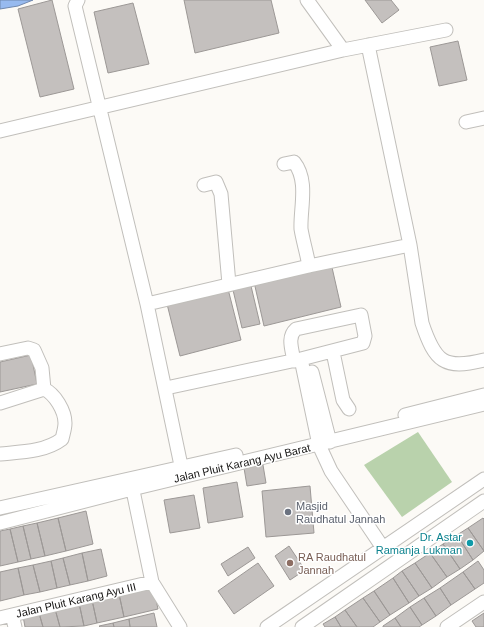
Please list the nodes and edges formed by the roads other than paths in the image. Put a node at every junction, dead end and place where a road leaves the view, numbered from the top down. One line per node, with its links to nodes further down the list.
1 (78, 0): 6 (street)
2 (306, 0): 5 (street)
3 (446, 30): 4 (street)
4 (368, 45): 5 (street); 12 (street)
5 (344, 50): 6 (street)
6 (100, 107): 9 (street); 15 (street)
7 (484, 118): 8 (street)
8 (466, 122)
9 (0, 131)
10 (284, 164): 13 (street)
11 (204, 185): 14 (street)
12 (410, 245): 13 (street); 19 (street)
13 (309, 266): 14 (street)
14 (229, 284): 15 (street)
15 (147, 304): 20 (street)
16 (333, 352): 18 (street); 18 (street); 25 (street)
17 (0, 354): 21 (street)
18 (301, 359): 20 (street); 26 (street)
19 (484, 360)
20 (166, 388): 28 (street)
21 (44, 389): 23 (street); 27 (street)
22 (484, 394): 26 (street, Jalan Pluit Karang Ayu Barat)
23 (0, 403)
24 (484, 404): 26 (street, Jalan Pluit Karang Ayu Barat)
25 (349, 409)
26 (324, 439): 28 (street, Jalan Pluit Karang Ayu Barat); 38 (street)
27 (0, 454)
28 (183, 472): 30 (street, Jalan Pluit Karang Ayu Barat)
29 (484, 479): 31 (street)
30 (131, 483): 35 (street, Jalan Pluit Karang Ayu Barat); 37 (street, Jalan Pluit Karang Ayu Barat); 39 (street)
31 (472, 487): 32 (street); 34 (street)
32 (484, 493)
33 (484, 501): 36 (street)
34 (448, 504): 36 (street); 38 (street)
35 (0, 508)
36 (468, 512): 42 (street)
37 (1, 519)
38 (382, 548): 40 (street)
39 (152, 582): 43 (street, Jalan Pluit Karang Ayu III); 44 (street)
40 (324, 588): 42 (street); 45 (street)
41 (484, 602): 47 (street)
42 (319, 615): 46 (street)
43 (9, 620)
44 (180, 627)
45 (267, 627)
46 (302, 627)
47 (448, 627)

